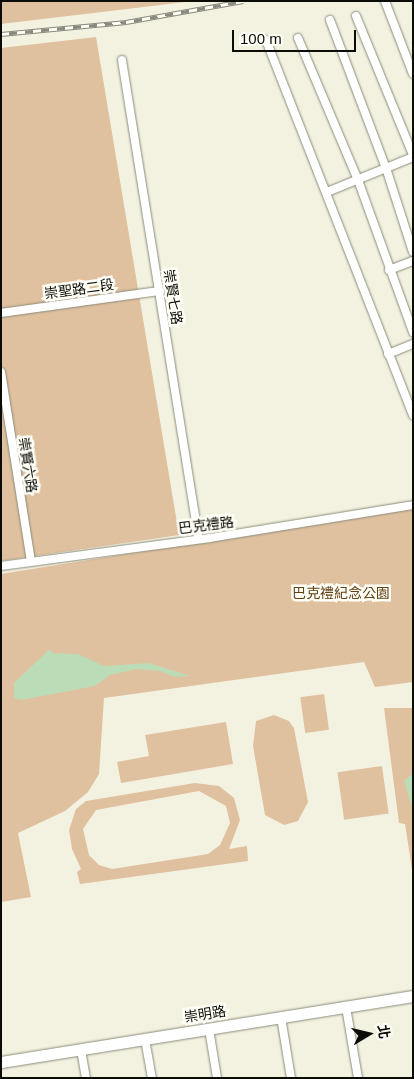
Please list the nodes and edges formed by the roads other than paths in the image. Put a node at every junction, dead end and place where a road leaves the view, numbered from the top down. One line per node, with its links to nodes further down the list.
1 (385, 1): 7 (street)
2 (356, 16): 8 (street)
3 (330, 20): 9 (street)
4 (298, 38): 10 (street)
5 (266, 40): 11 (street)
6 (122, 60): 15 (street, 崇賢七路)
7 (413, 74)
8 (413, 156): 9 (street)
9 (386, 168): 10 (street); 12 (street)
10 (358, 180): 11 (street); 14 (street)
11 (327, 192): 19 (street)
12 (413, 252)
13 (413, 261): 14 (street)
14 (389, 270): 17 (street)
15 (160, 291): 16 (street, 崇聖路二段); 23 (street, 崇賢七路)
16 (1, 313)
17 (413, 332)
18 (413, 344): 19 (street)
19 (388, 354): 21 (street)
20 (1, 372): 24 (street, 崇賢六路)
21 (413, 415)
22 (413, 505): 23 (street, 巴克禮路)
23 (199, 539): 24 (street, 巴克禮路)
24 (31, 561): 25 (street, 巴克禮路)
25 (1, 566)
26 (413, 997): 27 (street, 崇明路)
27 (346, 1007): 28 (street, 崇明路); 37 (street)
28 (281, 1017): 29 (street, 崇明路); 36 (street)
29 (209, 1029): 30 (street, 崇明路); 35 (street)
30 (146, 1039): 31 (street, 崇明路); 34 (street)
31 (81, 1050): 32 (street, 崇明路); 33 (street)
32 (1, 1062)
33 (86, 1078)
34 (152, 1078)
35 (217, 1078)
36 (291, 1078)
37 (358, 1078)

